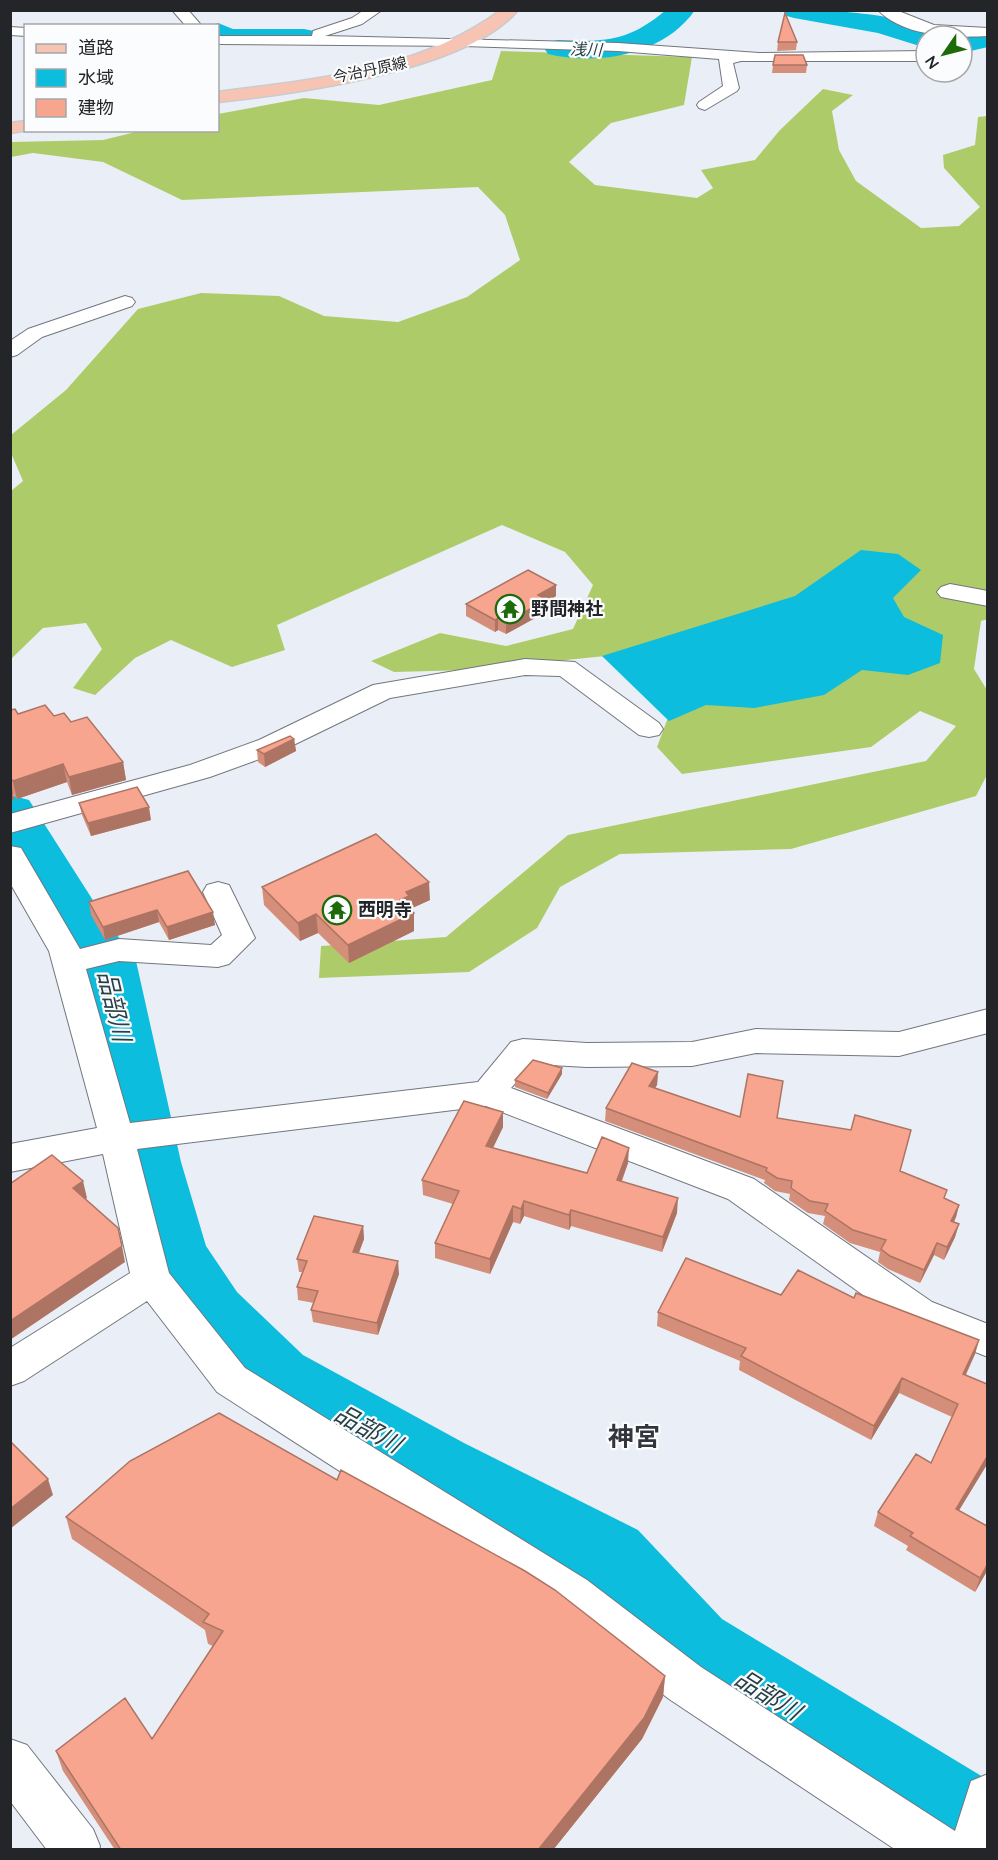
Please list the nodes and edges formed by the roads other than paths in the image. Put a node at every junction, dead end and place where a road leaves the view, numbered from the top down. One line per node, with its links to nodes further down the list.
1 (179, 10): 5 (street)
2 (375, 10): 8 (street)
3 (511, 10): 9 (main road, 今治丹原線)
4 (885, 10): 6 (street)
5 (193, 24)
6 (987, 32)
7 (219, 40): 8 (street)
8 (301, 42): 9 (street)
9 (463, 42): 10 (street); 12 (main road, 今治丹原線)
10 (743, 56): 11 (street); 13 (street)
11 (914, 56)
12 (219, 97)
13 (705, 105)
14 (125, 302): 15 (street)
15 (10, 351)
16 (950, 592): 17 (street)
17 (987, 599)
18 (649, 729): 19 (street)
19 (10, 824)
20 (10, 855): 22 (street)
21 (218, 892): 22 (street)
22 (68, 963): 25 (street)
23 (987, 1022): 24 (street)
24 (488, 1093): 25 (street); 28 (street)
25 (117, 1138): 26 (street); 27 (street)
26 (10, 1158)
27 (151, 1278): 29 (street); 33 (street)
28 (987, 1341)
29 (10, 1369)
30 (10, 1762): 32 (street)
31 (987, 1798): 34 (street)
32 (71, 1850)
33 (940, 1850)
34 (974, 1850)

